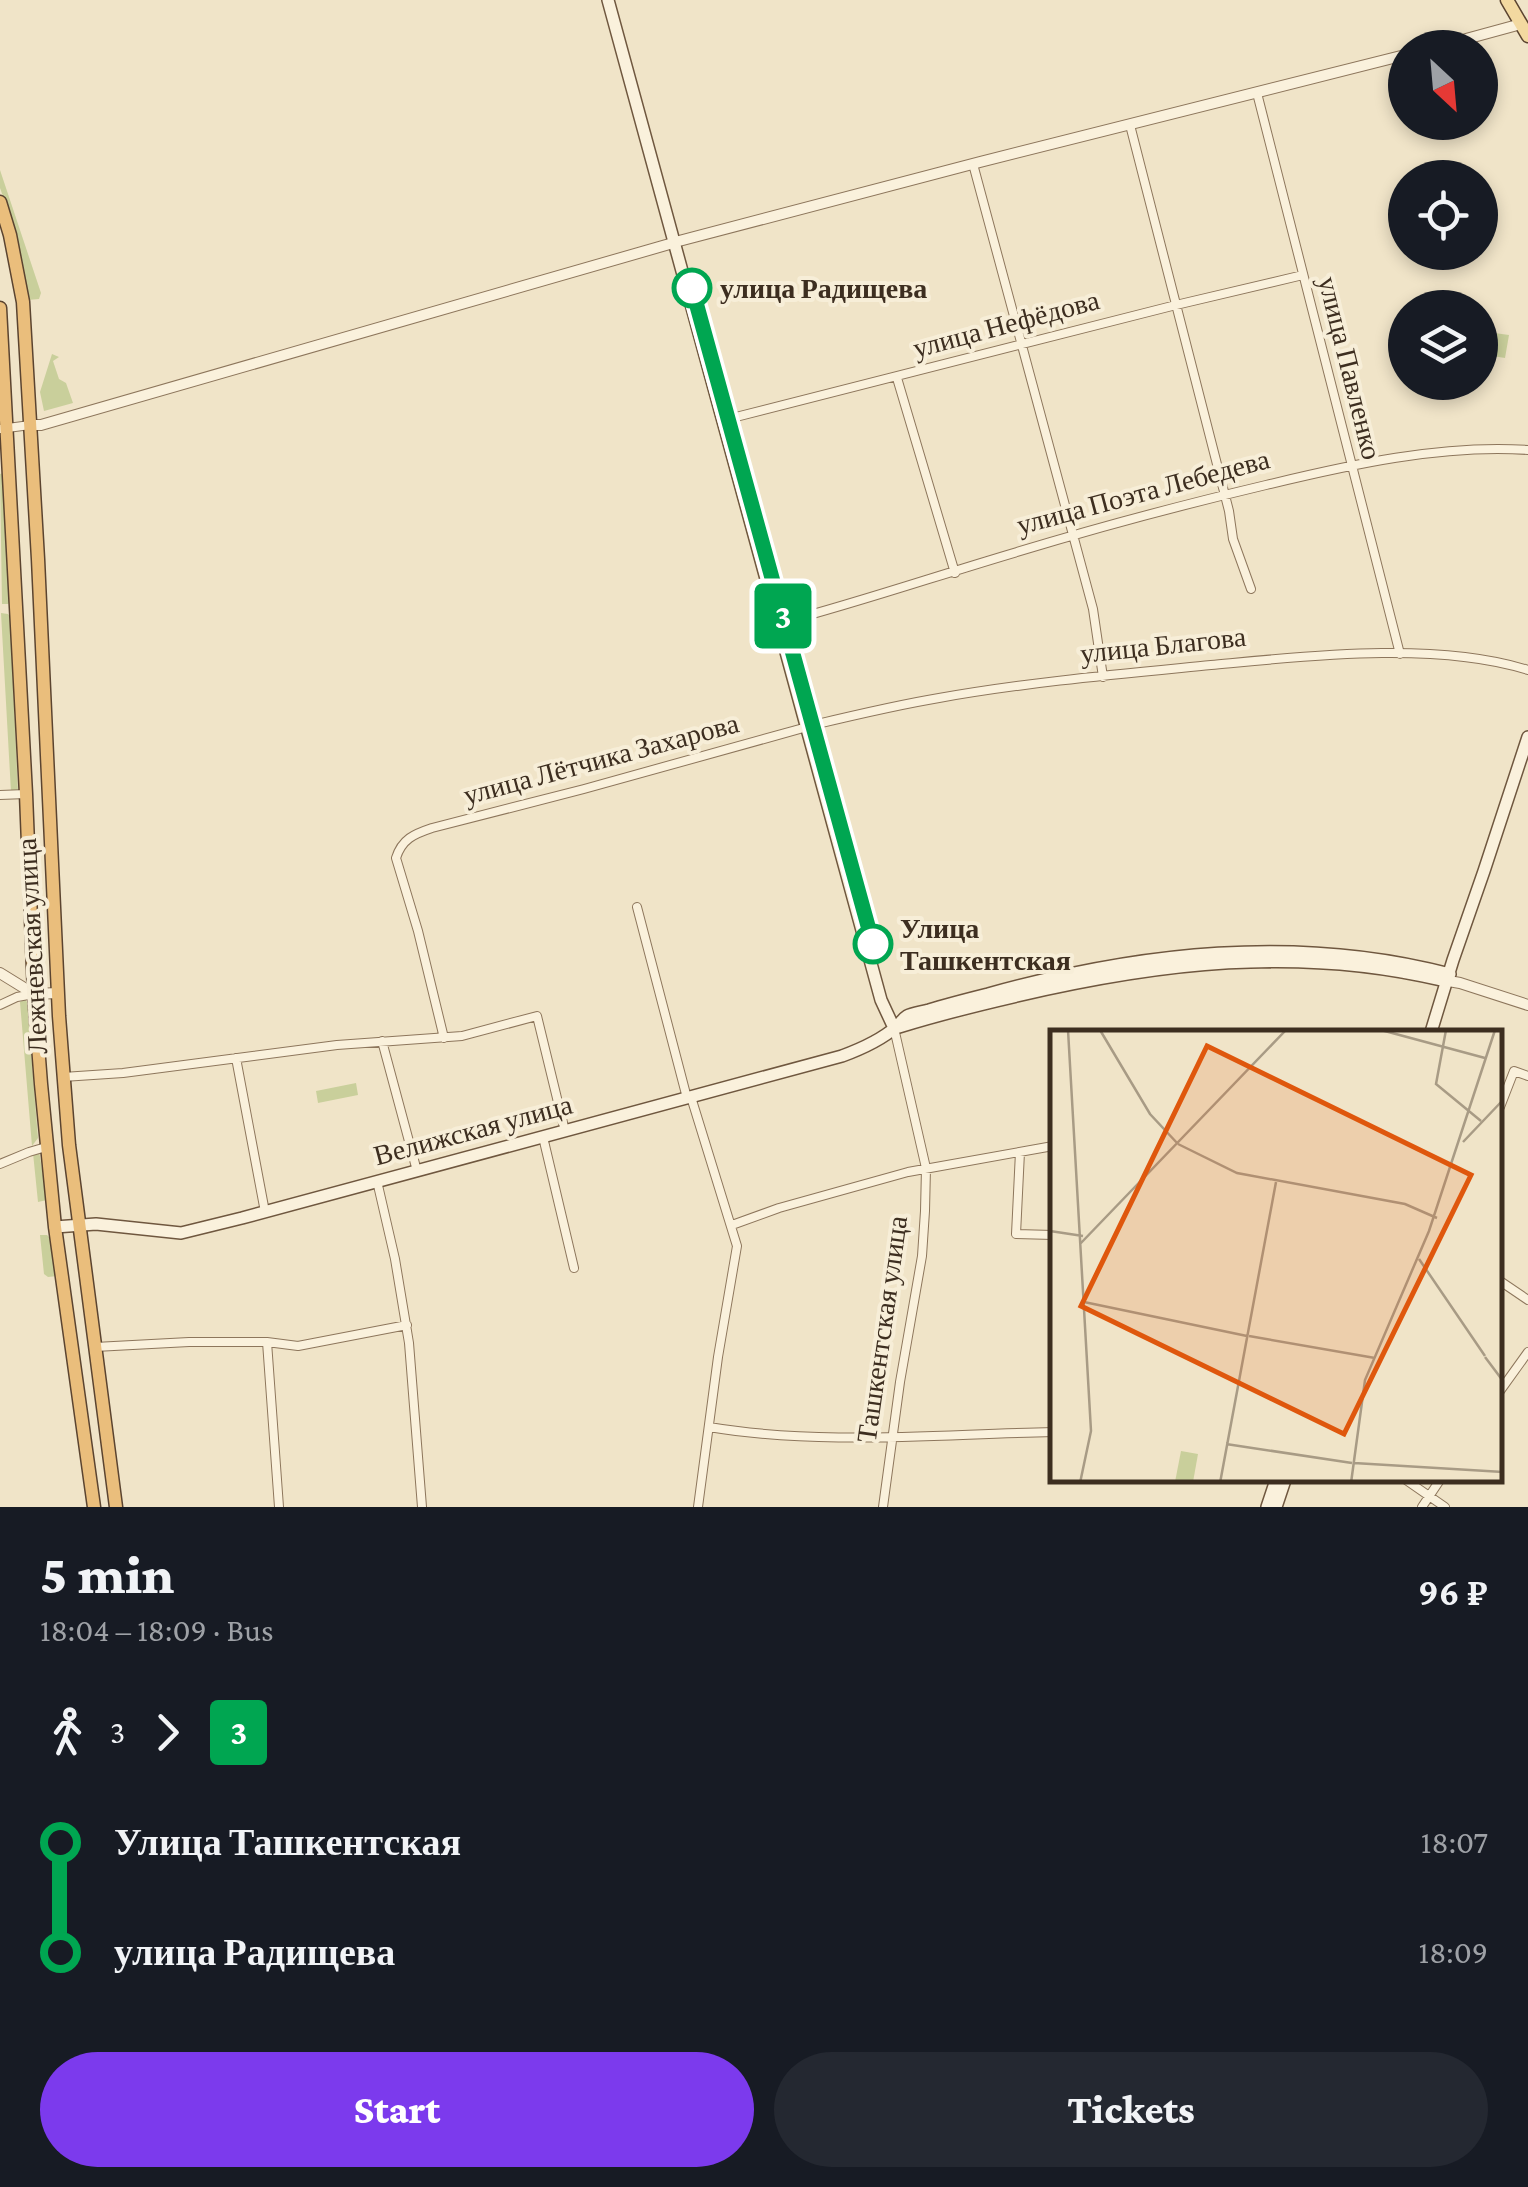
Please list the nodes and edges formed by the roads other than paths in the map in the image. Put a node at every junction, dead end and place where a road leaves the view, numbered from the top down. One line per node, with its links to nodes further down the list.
1 (612, 0): 10 (main road, Ташкентская улица)
2 (1507, 0): 3 (main road)
3 (1524, 30): 4 (street)
4 (1498, 35)
5 (1388, 59): 6 (street)
6 (1257, 93): 7 (street); 11 (street, улица Павленко)
7 (1130, 125): 8 (street); 12 (street)
8 (973, 164): 10 (street); 14 (street)
9 (0, 202): 17 (highway, Лежневская улица)
10 (676, 242): 16 (main road, Ташкентская улица); 17 (street)
11 (1303, 275): 12 (street, улица Нефёдова); 20 (street, улица Павленко)
12 (1176, 305): 14 (street, улица Нефёдова); 21 (street)
13 (0, 308): 18 (highway, Лежневская улица)
14 (1022, 346): 15 (street, улица Нефёдова); 22 (street)
15 (897, 378): 16 (street, улица Нефёдова); 23 (street)
16 (725, 420): 25 (main road, Ташкентская улица)
17 (30, 426): 18 (street); 37 (highway, Лежневская улица)
18 (3, 428): 31 (highway, Лежневская улица)
19 (1528, 450): 20 (street, улица Поэта Лебедева)
20 (1352, 465): 21 (street, улица Поэта Лебедева); 26 (street, улица Павленко)
21 (1225, 495): 22 (street, улица Поэта Лебедева); 24 (street)
22 (1073, 536): 23 (street, улица Поэта Лебедева); 28 (street)
23 (955, 572): 25 (street, улица Поэта Лебедева)
24 (1251, 589)
25 (781, 623): 29 (main road, Ташкентская улица)
26 (1400, 654): 27 (street, улица Благова); 28 (street, улица Благова)
27 (1528, 670)
28 (1103, 676): 29 (street, улица Благова)
29 (810, 726): 40 (main road, Ташкентская улица); 43 (street, улица Лётчика Захарова)
30 (1528, 737): 35 (main road)
31 (26, 794): 32 (street); 36 (highway, Лежневская улица)
32 (0, 795)
33 (637, 908): 48 (street)
34 (0, 973): 36 (street)
35 (1448, 978): 39 (street, Велижская улица); 40 (main road, Велижская улица); 41 (main road); 42 (main road)
36 (34, 994): 37 (street); 38 (street); 53 (highway, Лежневская улица)
37 (58, 994): 47 (highway, Лежневская улица)
38 (0, 1005)
39 (1528, 1006)
40 (903, 1022): 48 (main road, Велижская улица); 56 (street, Ташкентская улица)
41 (1424, 1030)
42 (1432, 1030)
43 (444, 1038): 44 (street); 50 (street)
44 (382, 1040): 45 (street); 57 (street)
45 (236, 1058): 47 (street); 59 (street)
46 (1528, 1076): 49 (street)
47 (63, 1077): 60 (highway, Лежневская улица)
48 (689, 1098): 50 (main road, Велижская улица); 61 (street)
49 (1503, 1099)
50 (565, 1131): 51 (main road, Велижская улица)
51 (544, 1137): 57 (main road, Велижская улица); 64 (street)
52 (1050, 1147): 54 (street)
53 (46, 1148): 55 (street); 62 (highway, Лежневская улица)
54 (1020, 1152): 56 (street); 63 (street)
55 (0, 1164)
56 (926, 1168): 61 (street); 74 (street, Ташкентская улица)
57 (417, 1171): 58 (main road, Велижская улица)
58 (378, 1181): 59 (main road, Велижская улица); 67 (street)
59 (265, 1212): 60 (main road, Велижская улица)
60 (78, 1225): 62 (main road, Велижская улица); 69 (highway, Лежневская улица)
61 (732, 1225): 72 (street)
62 (55, 1227): 81 (highway, Лежневская улица)
63 (1050, 1236)
64 (574, 1268)
65 (1503, 1283): 66 (street)
66 (1528, 1300)
67 (406, 1325): 68 (street); 84 (street)
68 (267, 1342): 69 (street); 83 (street)
69 (95, 1347): 80 (highway, Лежневская улица)
70 (1528, 1352): 71 (street)
71 (1503, 1387)
72 (709, 1427): 74 (street); 85 (street)
73 (1050, 1432): 74 (street)
74 (892, 1438): 86 (street, Ташкентская улица)
75 (1275, 1482): 87 (main road)
76 (1284, 1482): 88 (main road)
77 (1409, 1482): 79 (street)
78 (1439, 1482): 79 (street)
79 (1430, 1495): 89 (street); 90 (street)
80 (115, 1506): 82 (highway)
81 (94, 1507)
82 (105, 1507)
83 (278, 1507)
84 (422, 1507)
85 (698, 1507)
86 (883, 1507)
87 (1267, 1507)
88 (1276, 1507)
89 (1422, 1507)
90 (1445, 1507)

